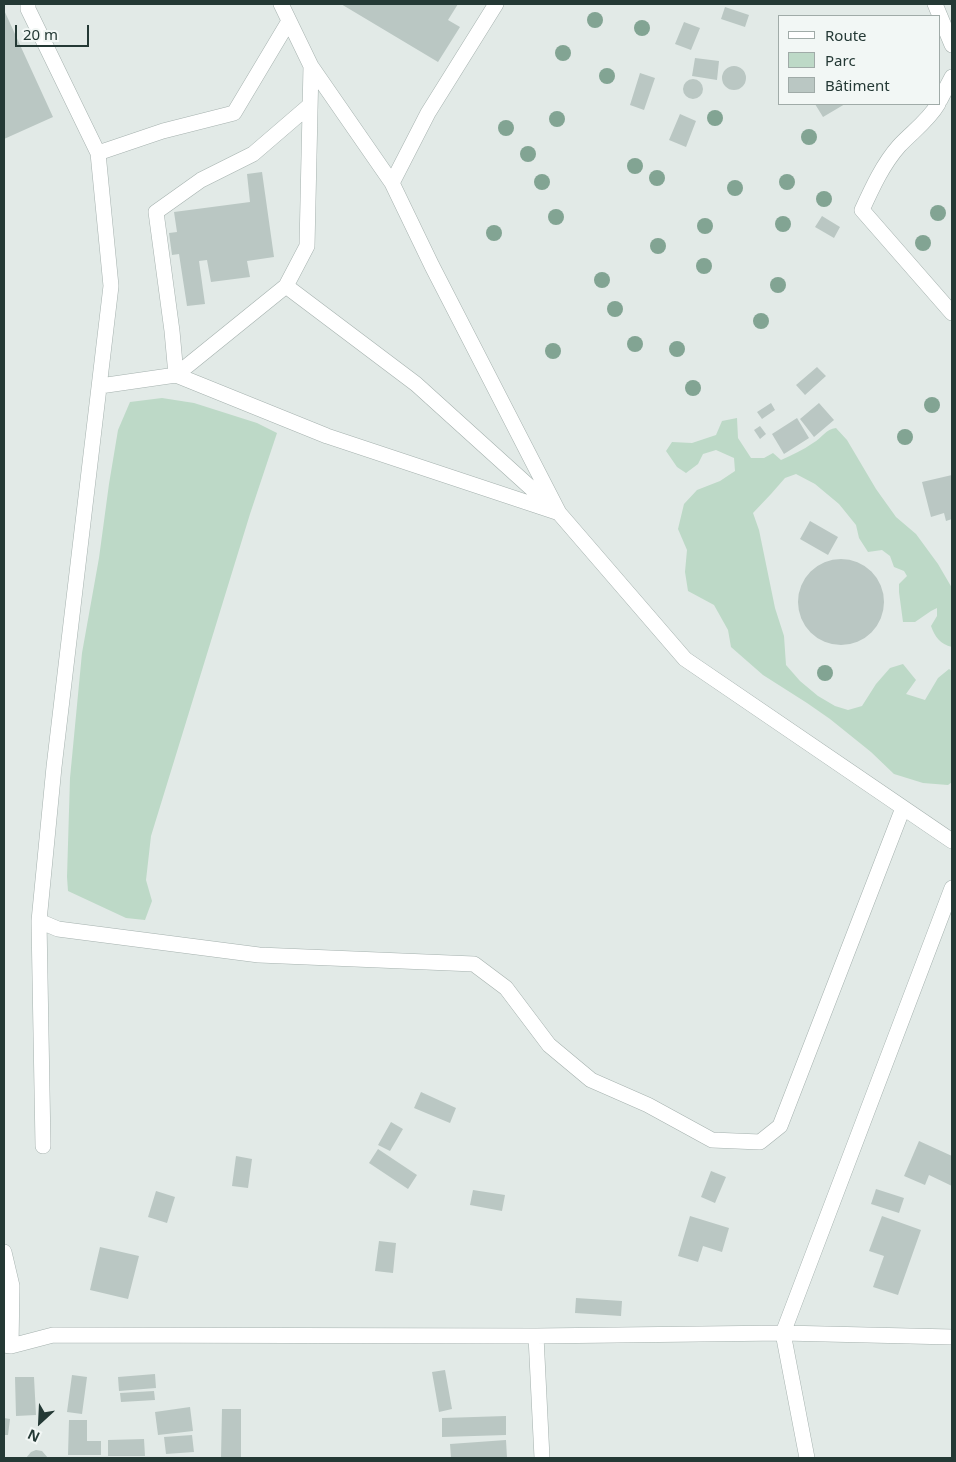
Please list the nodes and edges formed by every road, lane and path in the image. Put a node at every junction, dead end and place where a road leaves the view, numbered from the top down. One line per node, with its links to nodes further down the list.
1 (281, 4): 5 (street)
2 (496, 4): 13 (street)
3 (27, 5): 12 (street)
4 (941, 18): 6 (street)
5 (289, 21): 7 (street); 12 (street)
6 (952, 45)
7 (311, 66): 10 (street); 13 (street)
8 (952, 77): 9 (street)
9 (941, 98)
10 (310, 105): 14 (street); 16 (street)
11 (937, 105): 15 (street)
12 (98, 153): 17 (street)
13 (392, 183): 18 (street)
14 (286, 286): 16 (street); 18 (street)
15 (952, 313)
16 (176, 375): 17 (street); 18 (street)
17 (100, 386): 22 (street)
18 (559, 512): 19 (street)
19 (903, 808): 20 (street); 22 (street)
20 (952, 841)
21 (952, 888): 25 (street)
22 (39, 921): 23 (street)
23 (43, 1146)
24 (4, 1252): 28 (street)
25 (783, 1333): 26 (street); 27 (street); 30 (street)
26 (536, 1336): 28 (street); 29 (street)
27 (952, 1337)
28 (7, 1345)
29 (542, 1458)
30 (808, 1458)

